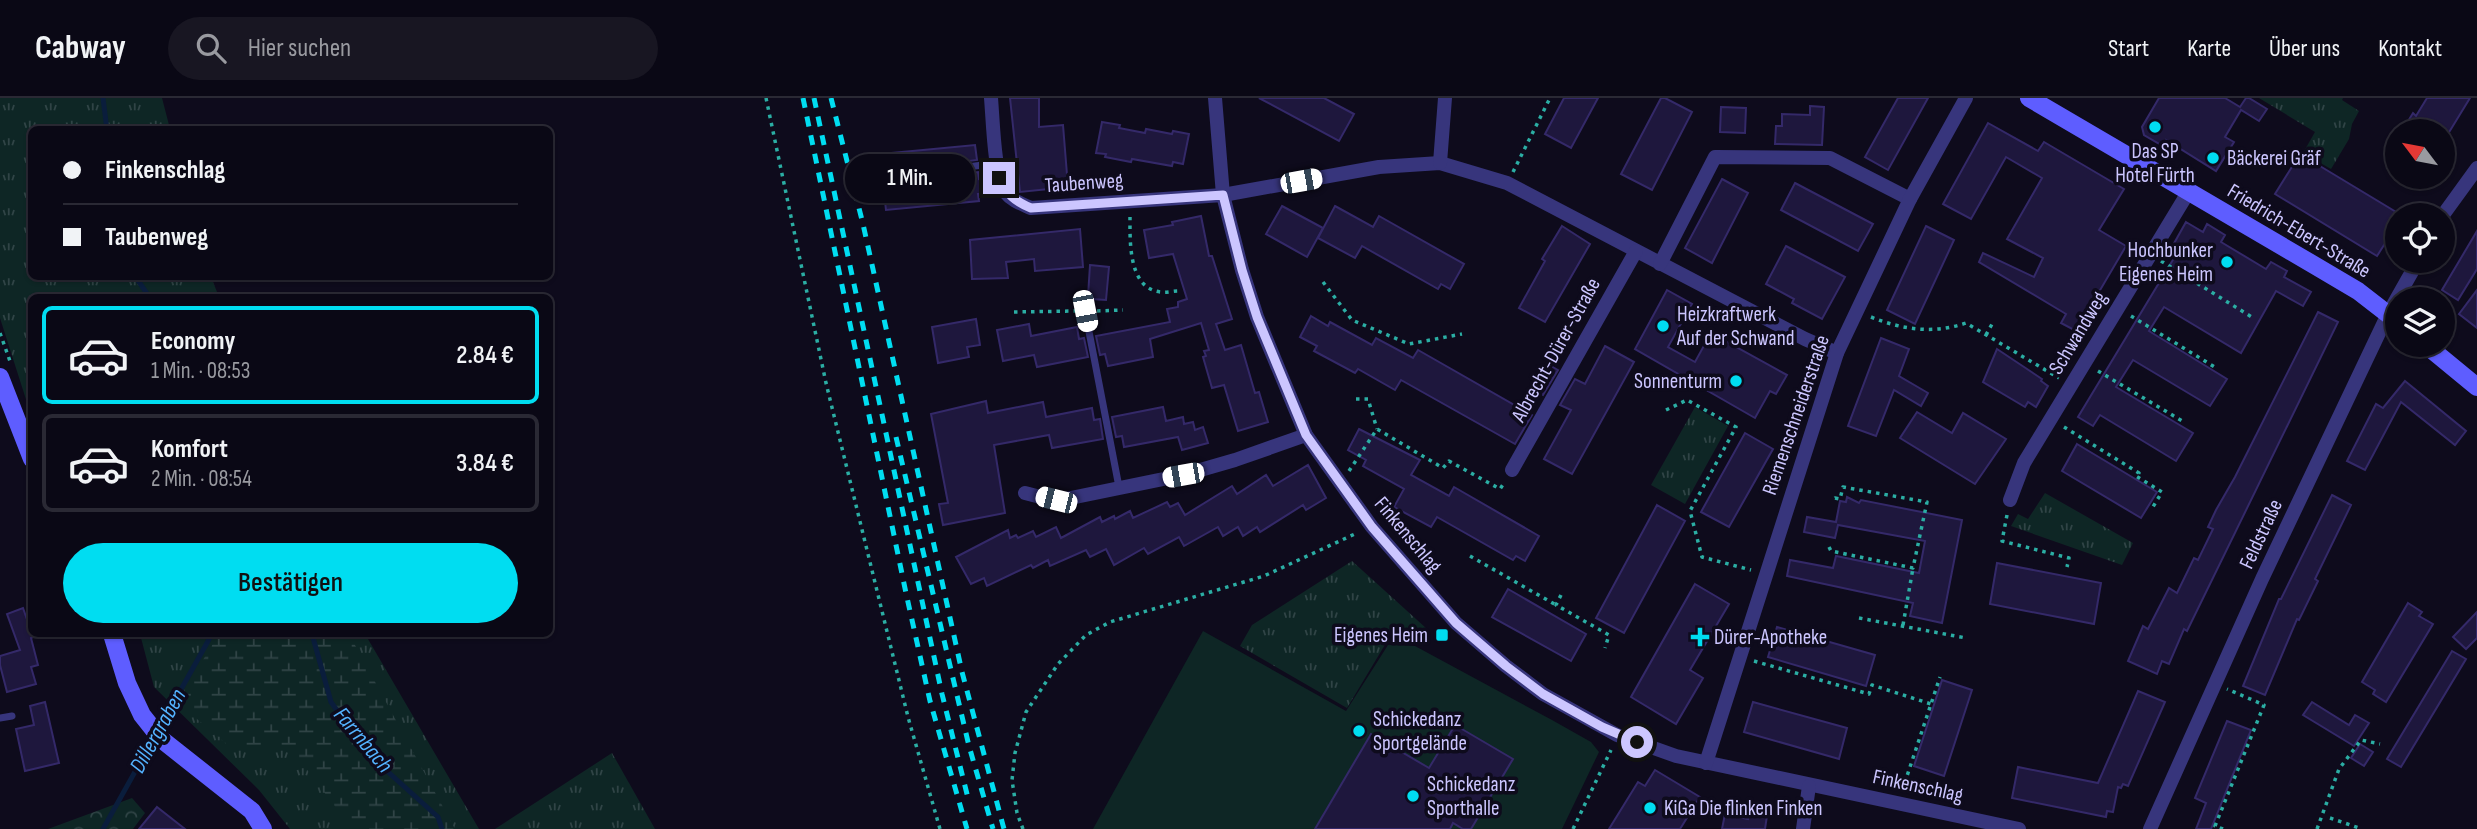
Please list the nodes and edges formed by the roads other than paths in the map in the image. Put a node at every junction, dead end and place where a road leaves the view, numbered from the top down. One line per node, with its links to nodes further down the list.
1 (991, 98): 6 (street, Taubenweg)
2 (1215, 98): 11 (street, Finkenschlag)
3 (1445, 98): 7 (street)
4 (1966, 98): 12 (street, Riemenschneiderstraße)
5 (2029, 98): 10 (street, Friedrich-Ebert-Straße)
6 (998, 163): 9 (lane); 11 (street, Taubenweg)
7 (1440, 163): 11 (street); 14 (street)
8 (2477, 168): 13 (street)
9 (884, 178)
10 (2189, 191): 17 (street, Friedrich-Ebert-Straße); 28 (street, Schwandweg)
11 (1223, 195): 23 (street, Finkenschlag)
12 (1910, 199): 15 (street); 19 (street, Riemenschneiderstraße)
13 (2452, 203)
14 (1636, 251): 15 (street); 25 (street, Albrecht-Dürer-Straße)
15 (1660, 264): 19 (street)
16 (1085, 311): 26 (lane)
17 (2385, 312)
18 (2385, 334): 37 (street, Feldstraße)
19 (1837, 353): 32 (street, Riemenschneiderstraße)
20 (2441, 357): 22 (street)
21 (0, 377): 24 (street)
22 (2477, 387)
23 (1306, 435): 26 (street); 32 (street, Finkenschlag)
24 (28, 449)
25 (1512, 470)
26 (1119, 486): 27 (street)
27 (1025, 493)
28 (2010, 500)
29 (113, 637): 34 (street)
30 (12, 716): 31 (lane)
31 (0, 718)
32 (1706, 763): 33 (street, Finkenschlag)
33 (1809, 786): 35 (street); 36 (street, Finkenschlag)
34 (263, 829)
35 (1803, 829)
36 (2019, 829)
37 (2150, 829)

